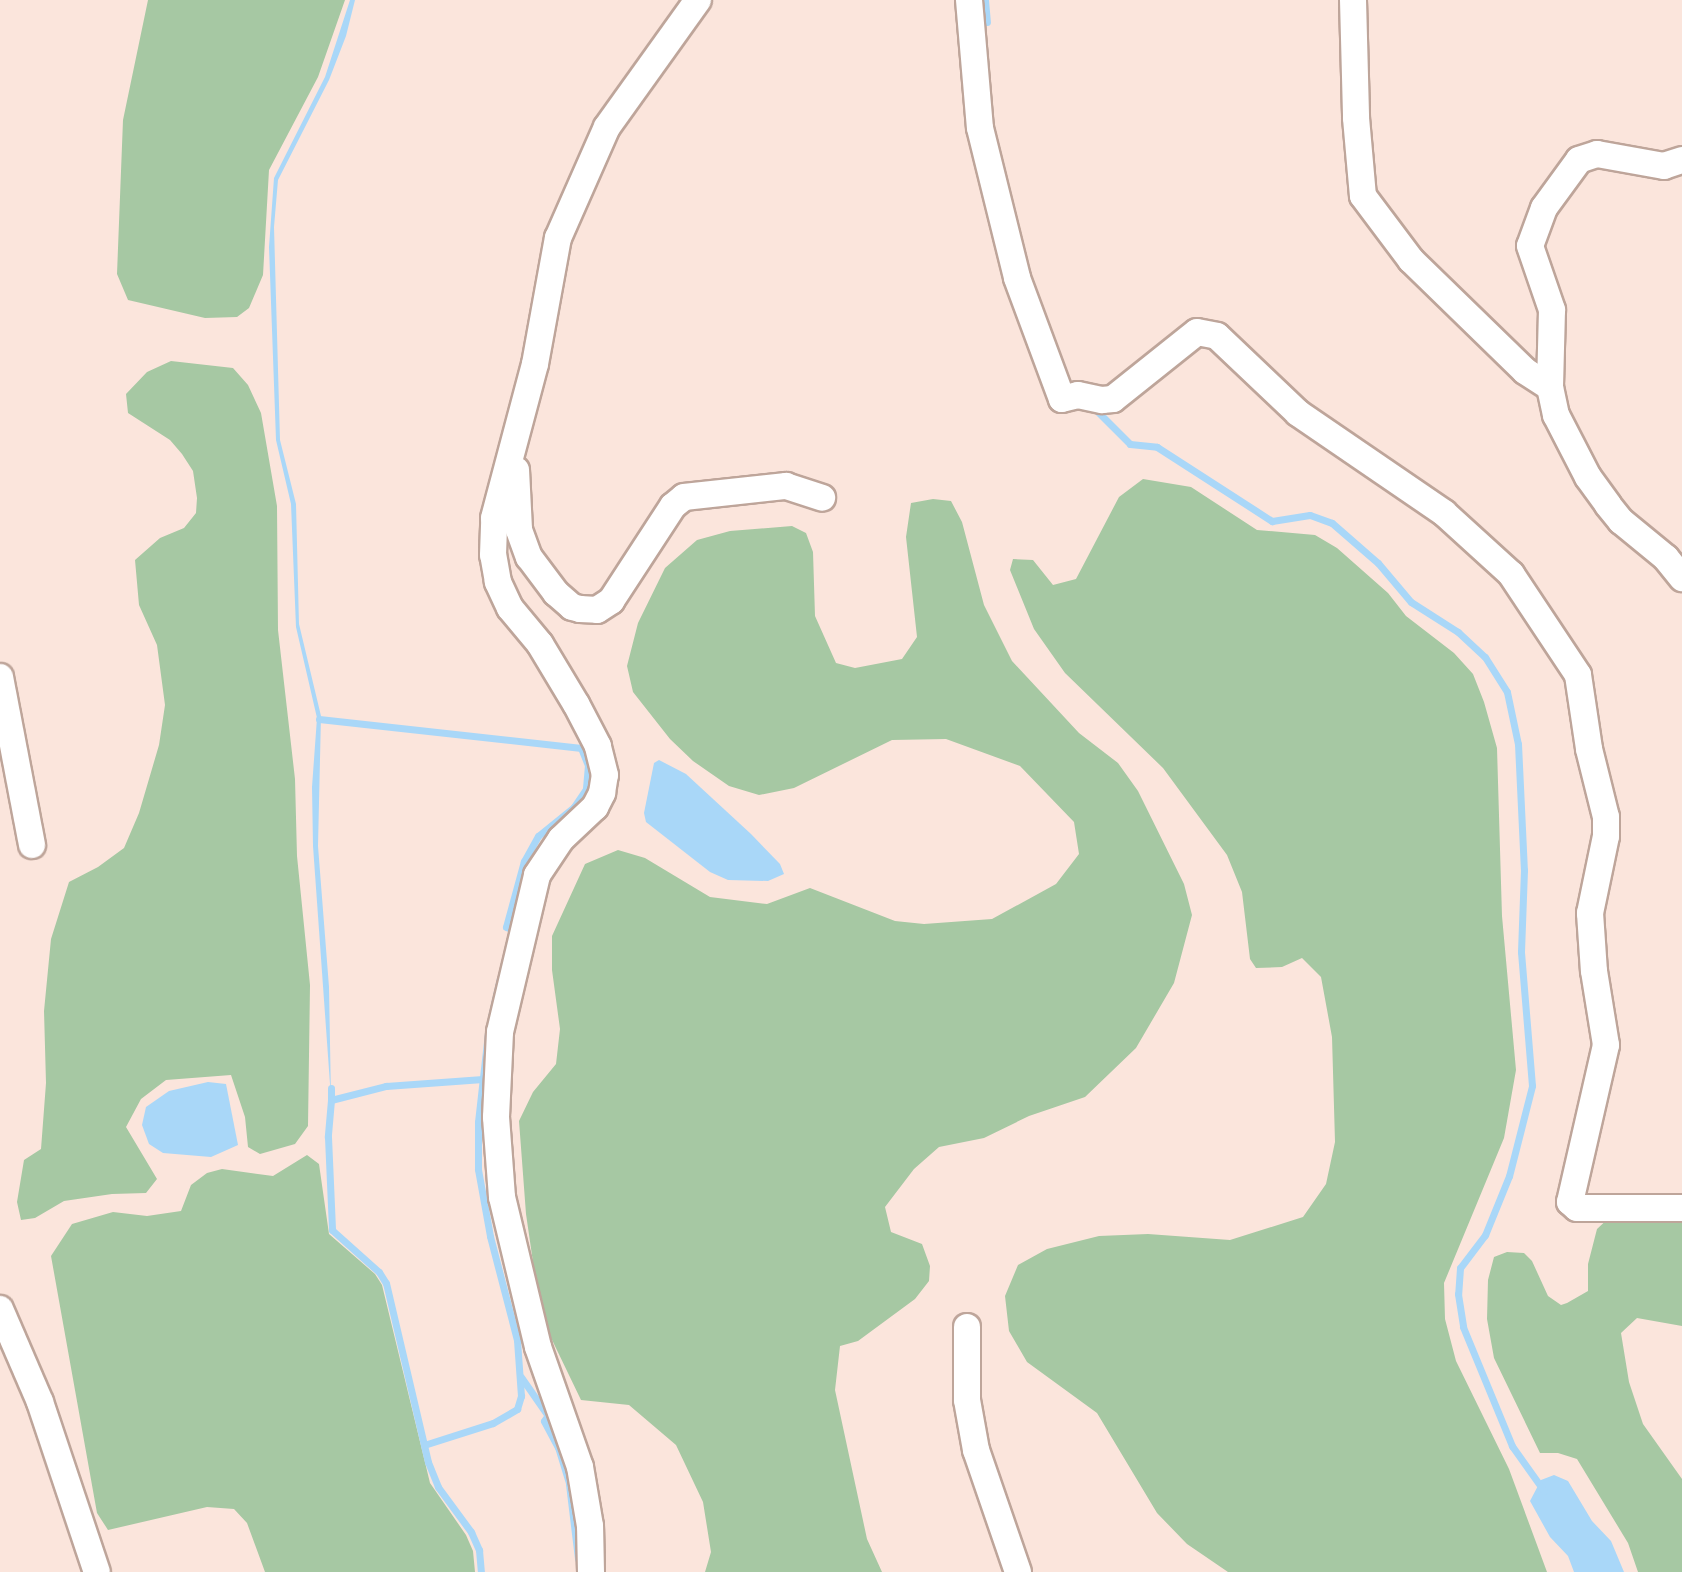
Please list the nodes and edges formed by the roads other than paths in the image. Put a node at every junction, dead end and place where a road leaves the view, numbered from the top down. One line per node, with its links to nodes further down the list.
1 (698, 0): 6 (street)
2 (969, 0): 11 (street)
3 (1353, 0): 5 (street)
4 (1682, 160): 5 (street)
5 (1550, 387): 8 (street)
6 (515, 442): 7 (street); 15 (street)
7 (822, 498)
8 (1682, 578)
9 (0, 677): 10 (street)
10 (32, 845)
11 (1682, 1208)
12 (0, 1309): 14 (street)
13 (967, 1327): 16 (street)
14 (97, 1572)
15 (591, 1572)
16 (1018, 1572)

